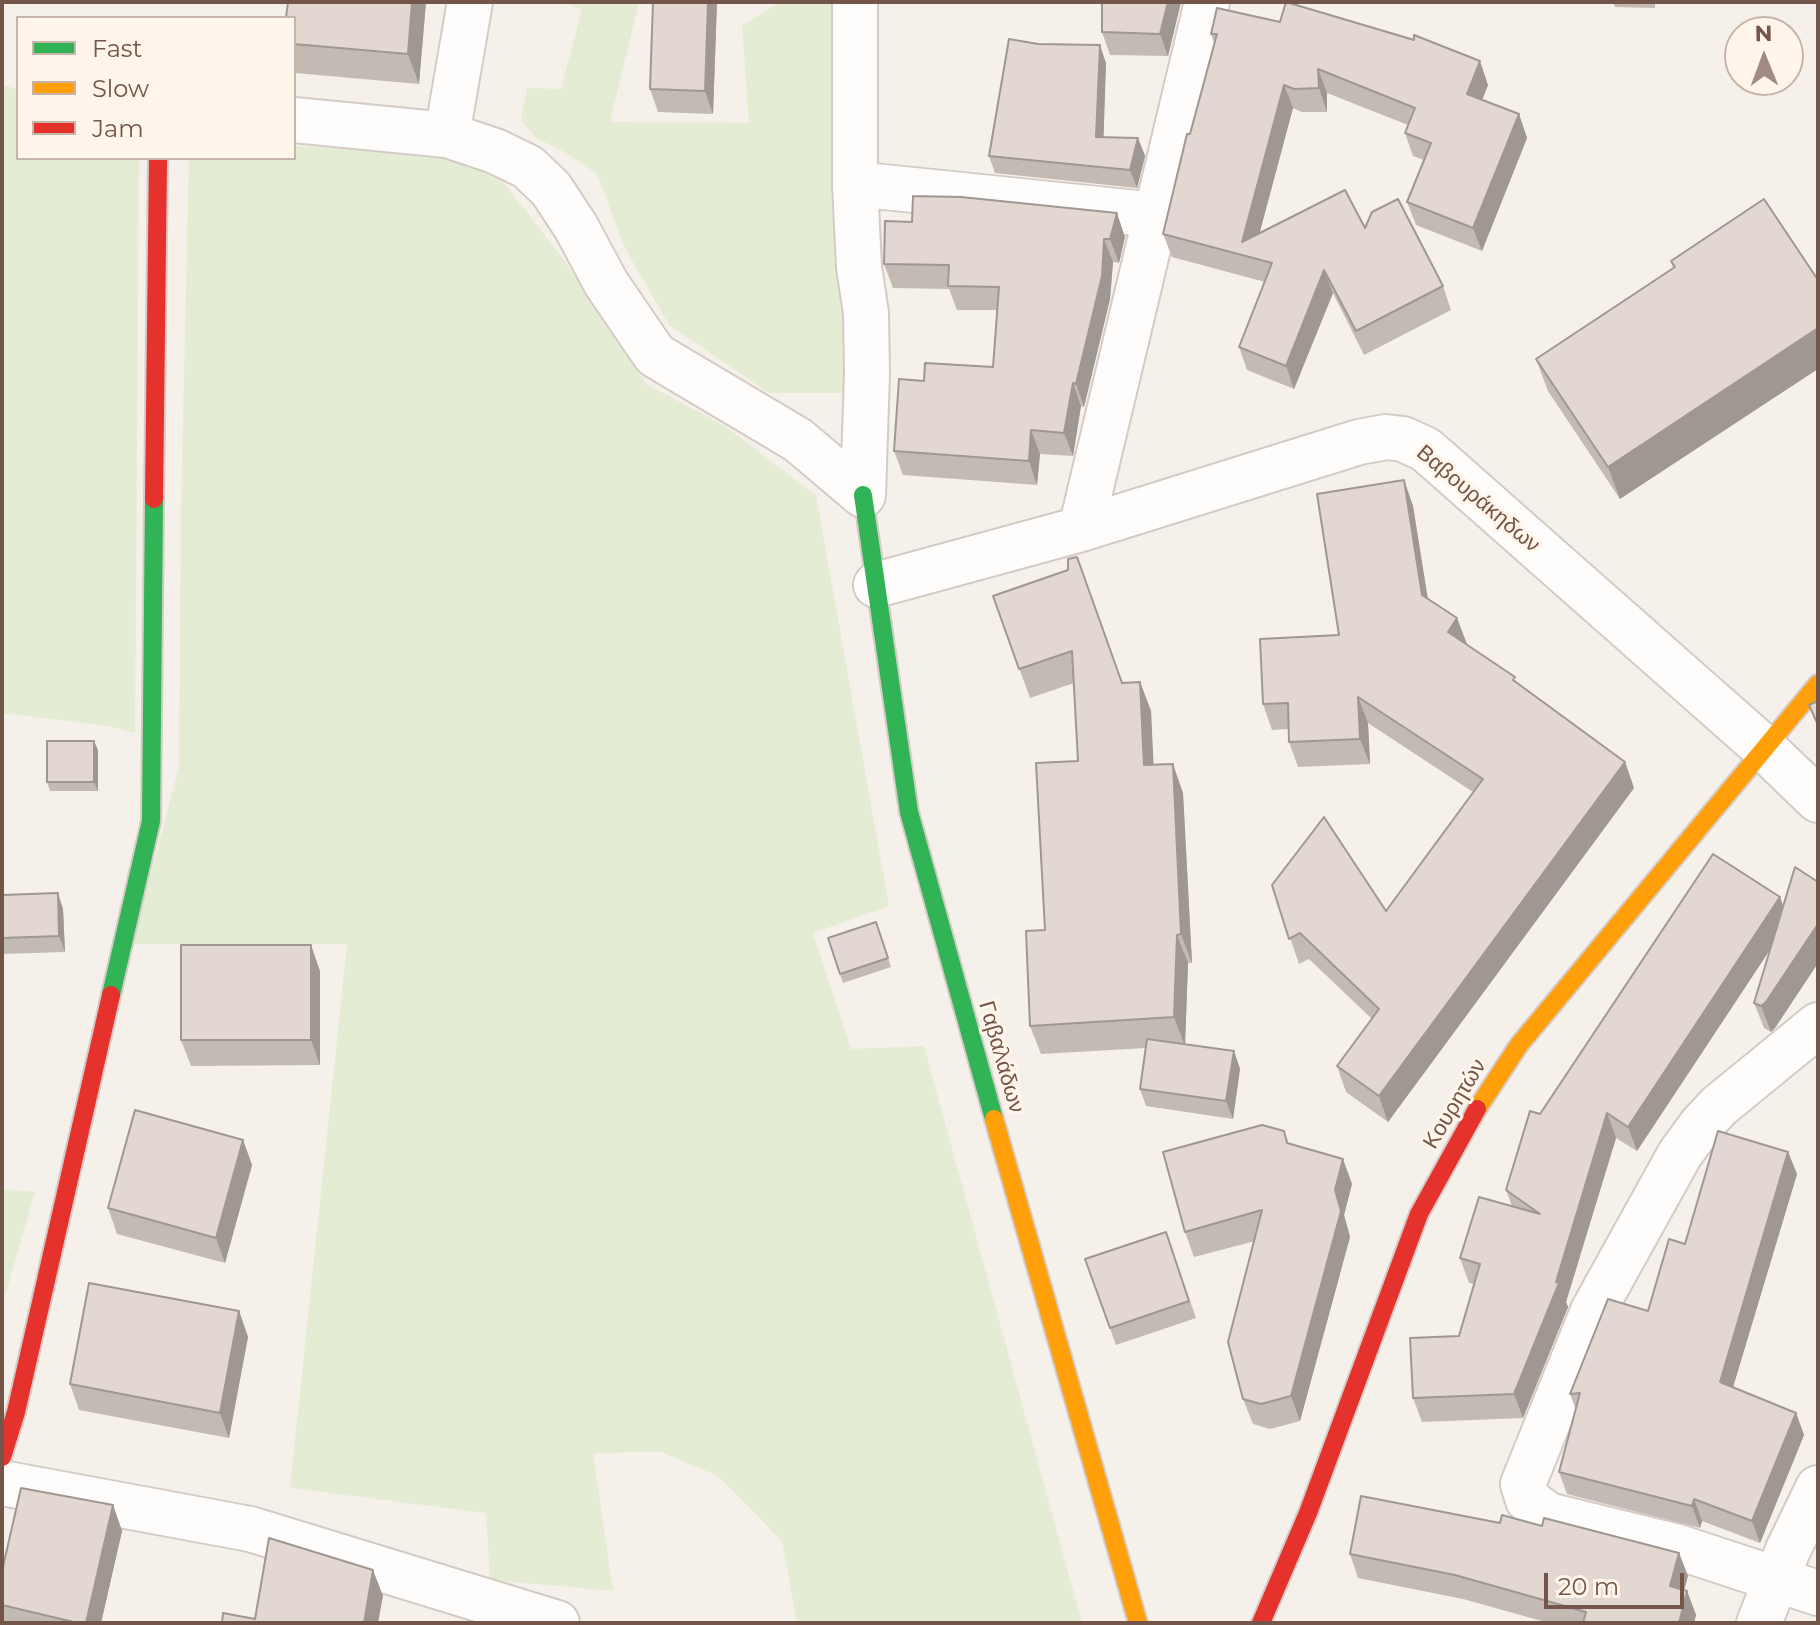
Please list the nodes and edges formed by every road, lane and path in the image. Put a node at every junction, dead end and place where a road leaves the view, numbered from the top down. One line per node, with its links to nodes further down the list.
1 (470, 2): 5 (street)
2 (855, 2): 7 (street)
3 (1207, 2): 8 (street)
4 (296, 120): 5 (street)
5 (447, 135): 9 (street)
6 (158, 160): 16 (street)
7 (855, 184): 8 (street); 9 (street)
8 (1156, 215): 10 (street)
9 (863, 495): 11 (street, Γαβαλάδων)
10 (1081, 529): 11 (street, Βαβουράκηδων); 13 (street, Βαβουράκηδων)
11 (876, 585): 22 (street, Γαβαλάδων)
12 (1818, 684): 13 (street, Κουρητών)
13 (1764, 748): 14 (street, Βαβουράκηδων); 23 (street, Κουρητών)
14 (1818, 800)
15 (1818, 1025): 19 (street)
16 (2, 1457)
17 (2, 1483): 21 (street)
18 (1818, 1488): 19 (street)
19 (1776, 1580): 20 (street); 24 (street)
20 (1818, 1593)
21 (557, 1623)
22 (1138, 1623)
23 (1261, 1623)
24 (1759, 1623)

